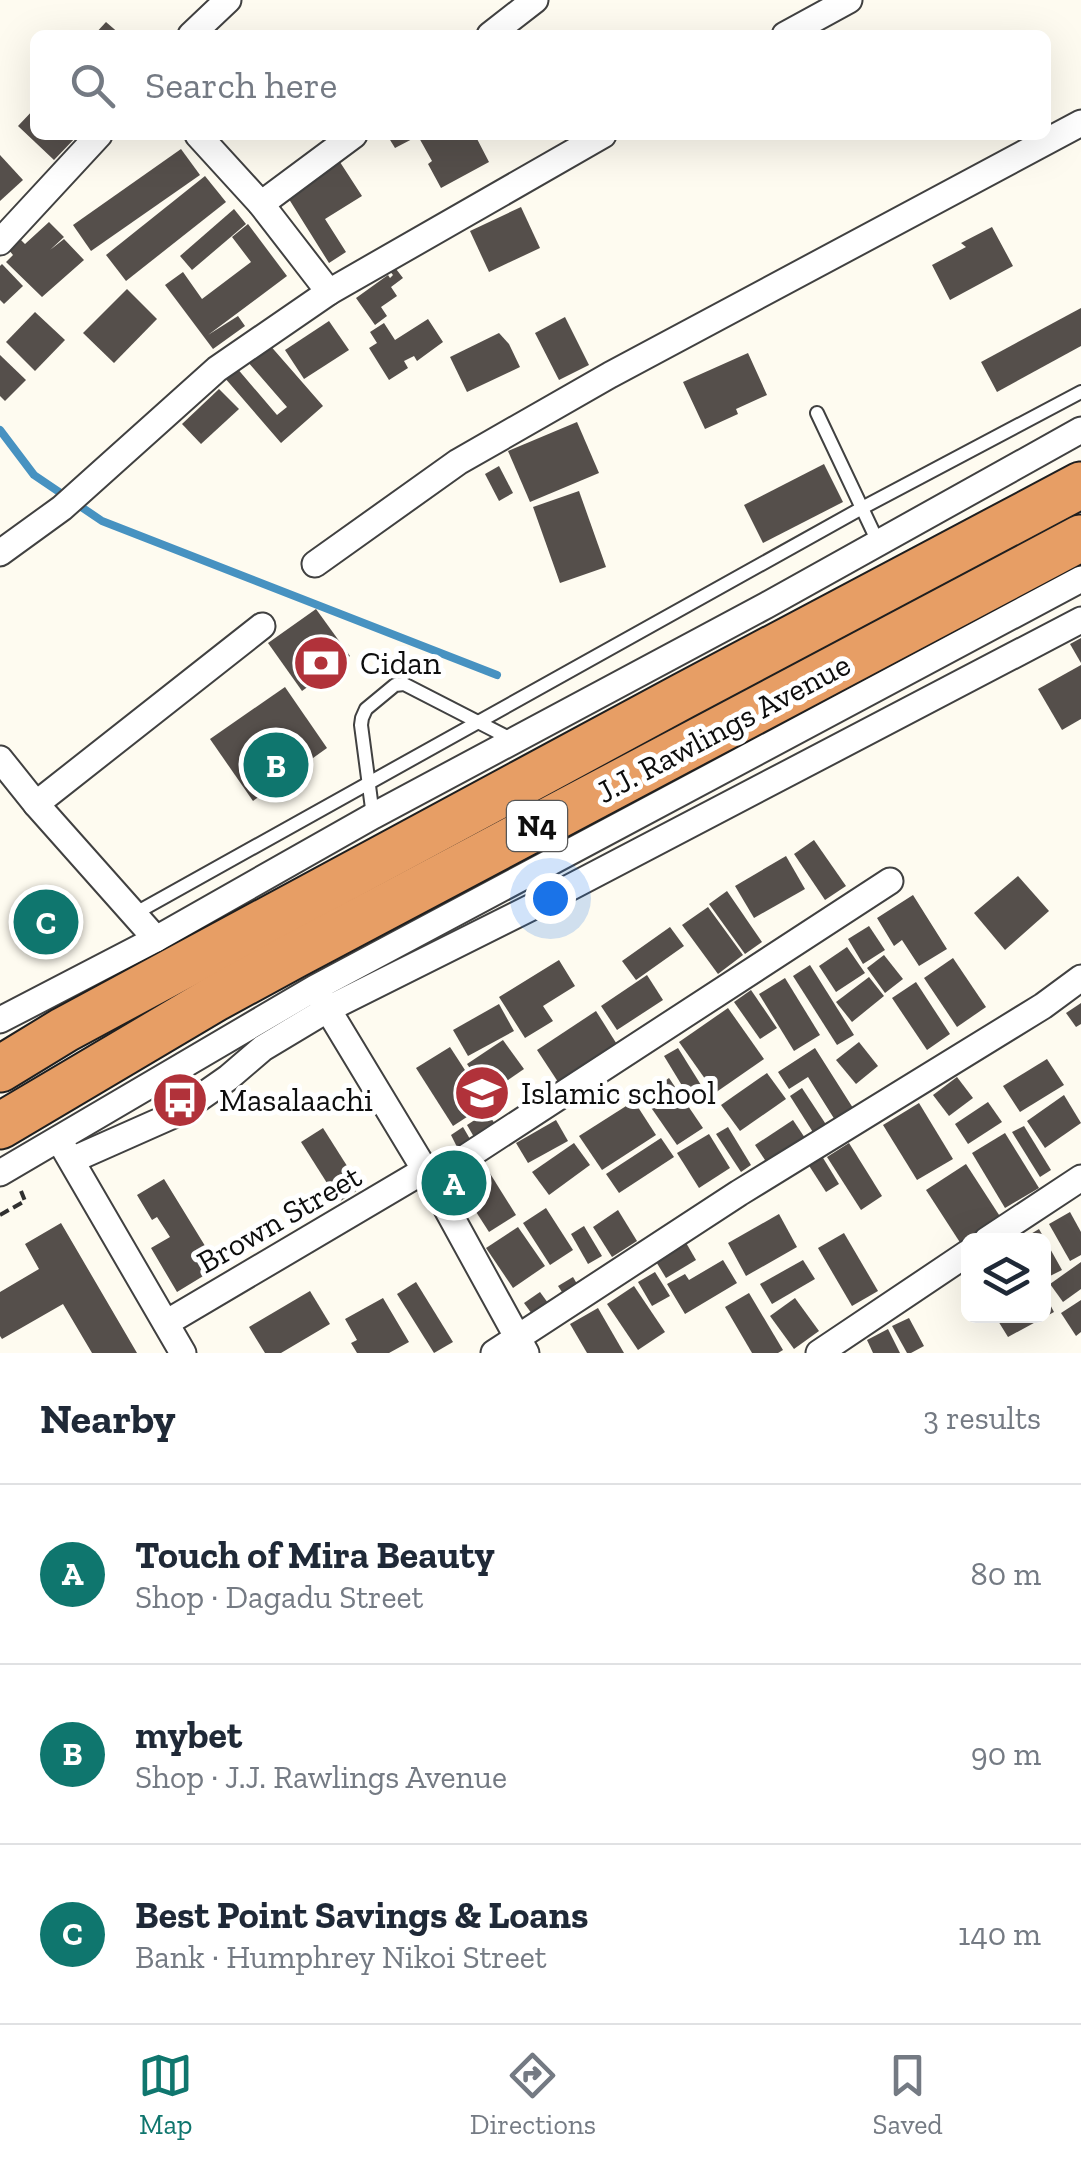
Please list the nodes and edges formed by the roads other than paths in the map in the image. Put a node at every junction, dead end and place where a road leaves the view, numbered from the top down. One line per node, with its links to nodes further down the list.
1 (228, 0): 4 (street)
2 (535, 0): 5 (street)
3 (849, 0): 6 (street)
4 (196, 30)
5 (496, 30)
6 (794, 30)
7 (1081, 123): 8 (street)
8 (1051, 139)
9 (94, 140): 15 (street)
10 (203, 140): 14 (street)
11 (347, 140): 14 (street)
12 (594, 140): 16 (street)
13 (1049, 140): 25 (street)
14 (261, 204): 16 (street)
15 (0, 242)
16 (329, 292): 24 (street)
17 (1081, 392): 21 (lane)
18 (818, 413): 21 (lane)
19 (1081, 430): 23 (street)
20 (1081, 484): 40 (highway, J.J. Rawlings Avenue / N4)
21 (862, 508): 23 (lane); 29 (lane)
22 (1081, 538): 43 (highway, J.J. Rawlings Avenue / N4)
23 (878, 542): 30 (street)
24 (0, 553)
25 (315, 564)
26 (1081, 579): 39 (street)
27 (1081, 620): 39 (street)
28 (262, 626): 33 (street)
29 (478, 722): 30 (lane); 32 (lane); 32 (lane)
30 (514, 740): 34 (street)
31 (5, 777): 33 (street)
32 (368, 784): 34 (lane); 36 (lane)
33 (36, 804): 36 (street)
34 (373, 816): 37 (street)
35 (890, 881): 45 (street, Brown Street)
36 (134, 914): 37 (street)
37 (156, 938): 40 (street)
38 (1081, 978): 51 (street)
39 (322, 998): 44 (street); 44 (street); 45 (street)
40 (55, 1012): 41 (street); 42 (highway, J.J. Rawlings Avenue / N4)
41 (0, 1020)
42 (0, 1069)
43 (0, 1126)
44 (66, 1150): 47 (street); 50 (street)
45 (428, 1175): 50 (street, Brown Street); 51 (street)
46 (1081, 1178): 48 (street)
47 (5, 1185)
48 (998, 1233)
49 (961, 1258): 54 (street)
50 (166, 1323): 52 (street)
51 (522, 1346): 53 (street)
52 (183, 1353)
53 (494, 1353)
54 (818, 1353)

